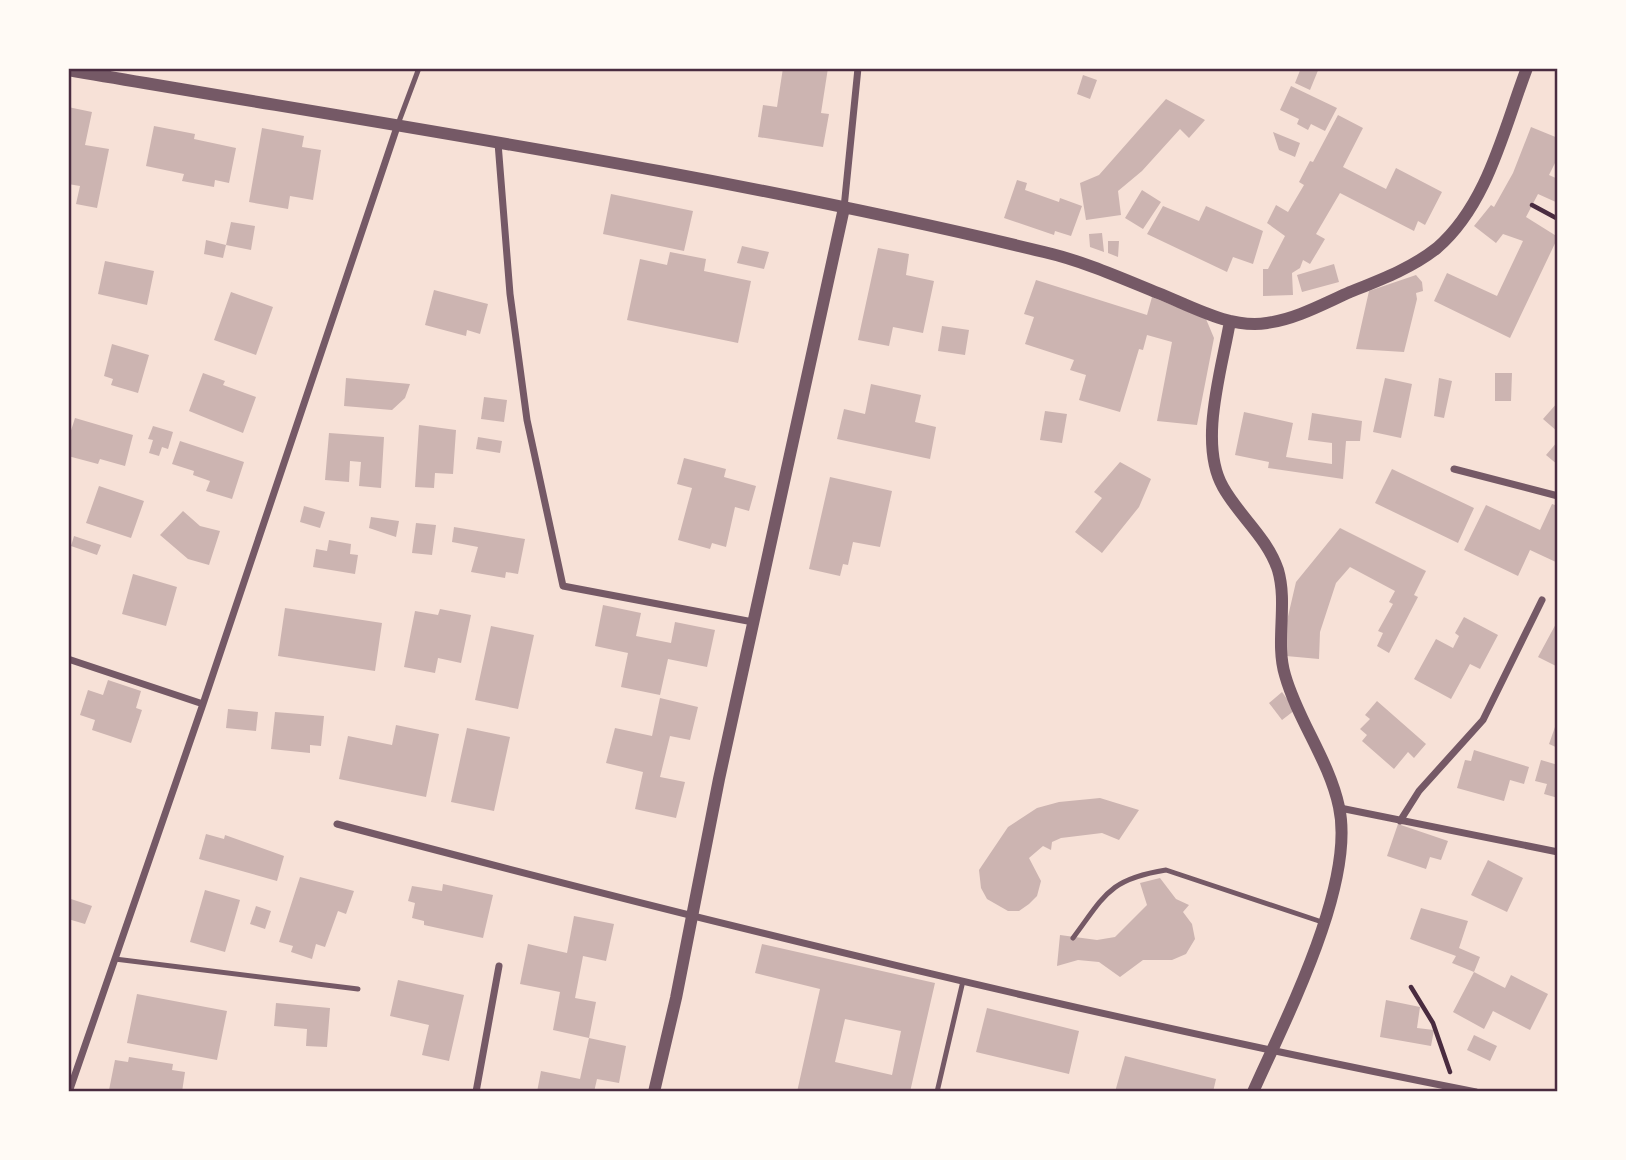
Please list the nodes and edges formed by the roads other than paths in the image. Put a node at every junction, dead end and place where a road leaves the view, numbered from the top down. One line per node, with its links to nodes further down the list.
1 (419, 68): 5 (lane)
2 (858, 68): 7 (street)
3 (1527, 68): 8 (street)
4 (68, 71): 5 (street)
5 (397, 127): 6 (street); 14 (street)
6 (498, 143): 7 (street); 12 (street)
7 (844, 208): 8 (street); 12 (street)
8 (1230, 321): 15 (street)
9 (1454, 470): 10 (street)
10 (1558, 496)
11 (1542, 600): 16 (street)
12 (753, 622): 19 (street)
13 (68, 659): 14 (street)
14 (203, 704): 22 (street)
15 (1340, 808): 16 (street); 20 (street)
16 (1400, 821): 18 (street)
17 (337, 824): 19 (street)
18 (1558, 852)
19 (692, 918): 24 (street); 29 (street)
20 (1325, 923): 21 (lane); 26 (street)
21 (1073, 938)
22 (115, 959): 25 (lane); 27 (street)
23 (499, 967): 28 (street)
24 (963, 981): 26 (street); 30 (lane)
25 (358, 989)
26 (1271, 1052): 31 (street); 32 (street)
27 (69, 1092)
28 (476, 1092)
29 (654, 1092)
30 (937, 1092)
31 (1253, 1092)
32 (1476, 1092)

